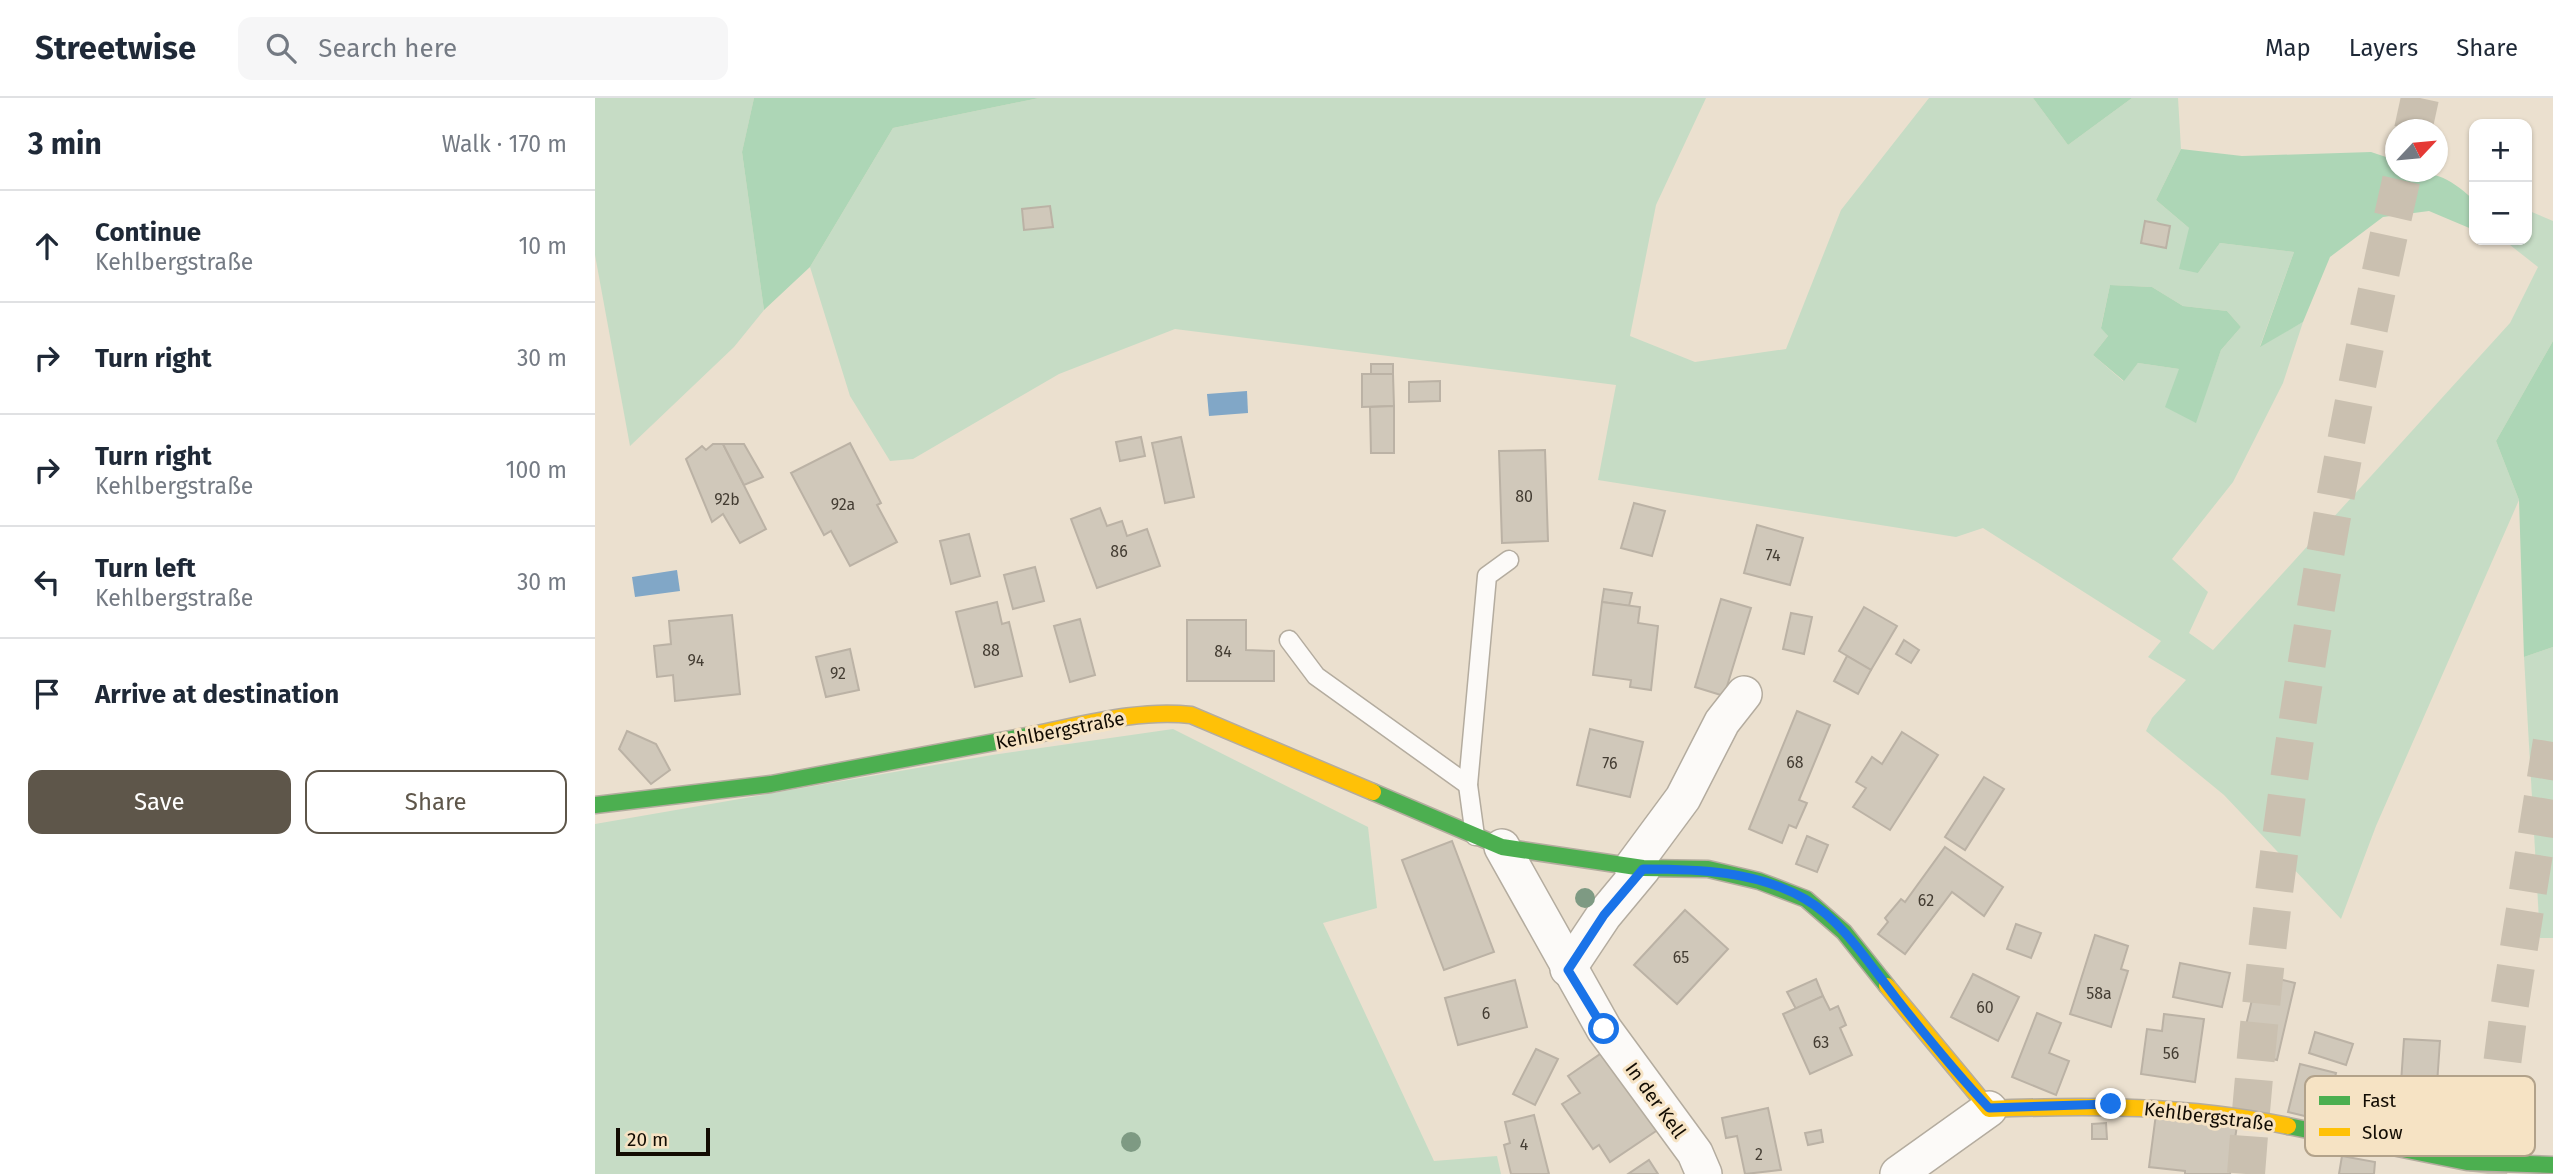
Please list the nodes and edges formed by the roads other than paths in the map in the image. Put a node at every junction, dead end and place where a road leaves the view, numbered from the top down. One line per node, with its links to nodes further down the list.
1 (1509, 560): 4 (lane)
2 (1289, 640): 4 (lane)
3 (1744, 694): 7 (street)
4 (1468, 785): 6 (lane)
5 (595, 804): 6 (street, Kehlbergstraße)
6 (1488, 841): 7 (street, Kehlbergstraße); 8 (street)
7 (1638, 868): 8 (street); 9 (street, Kehlbergstraße)
8 (1568, 970): 13 (street, In der Kell)
9 (1989, 1108): 10 (street, Kehlbergstraße); 14 (street)
10 (2305, 1131)
11 (2429, 1156): 12 (street, Kehlbergstraße)
12 (2553, 1164)
13 (1704, 1174)
14 (1898, 1174)

